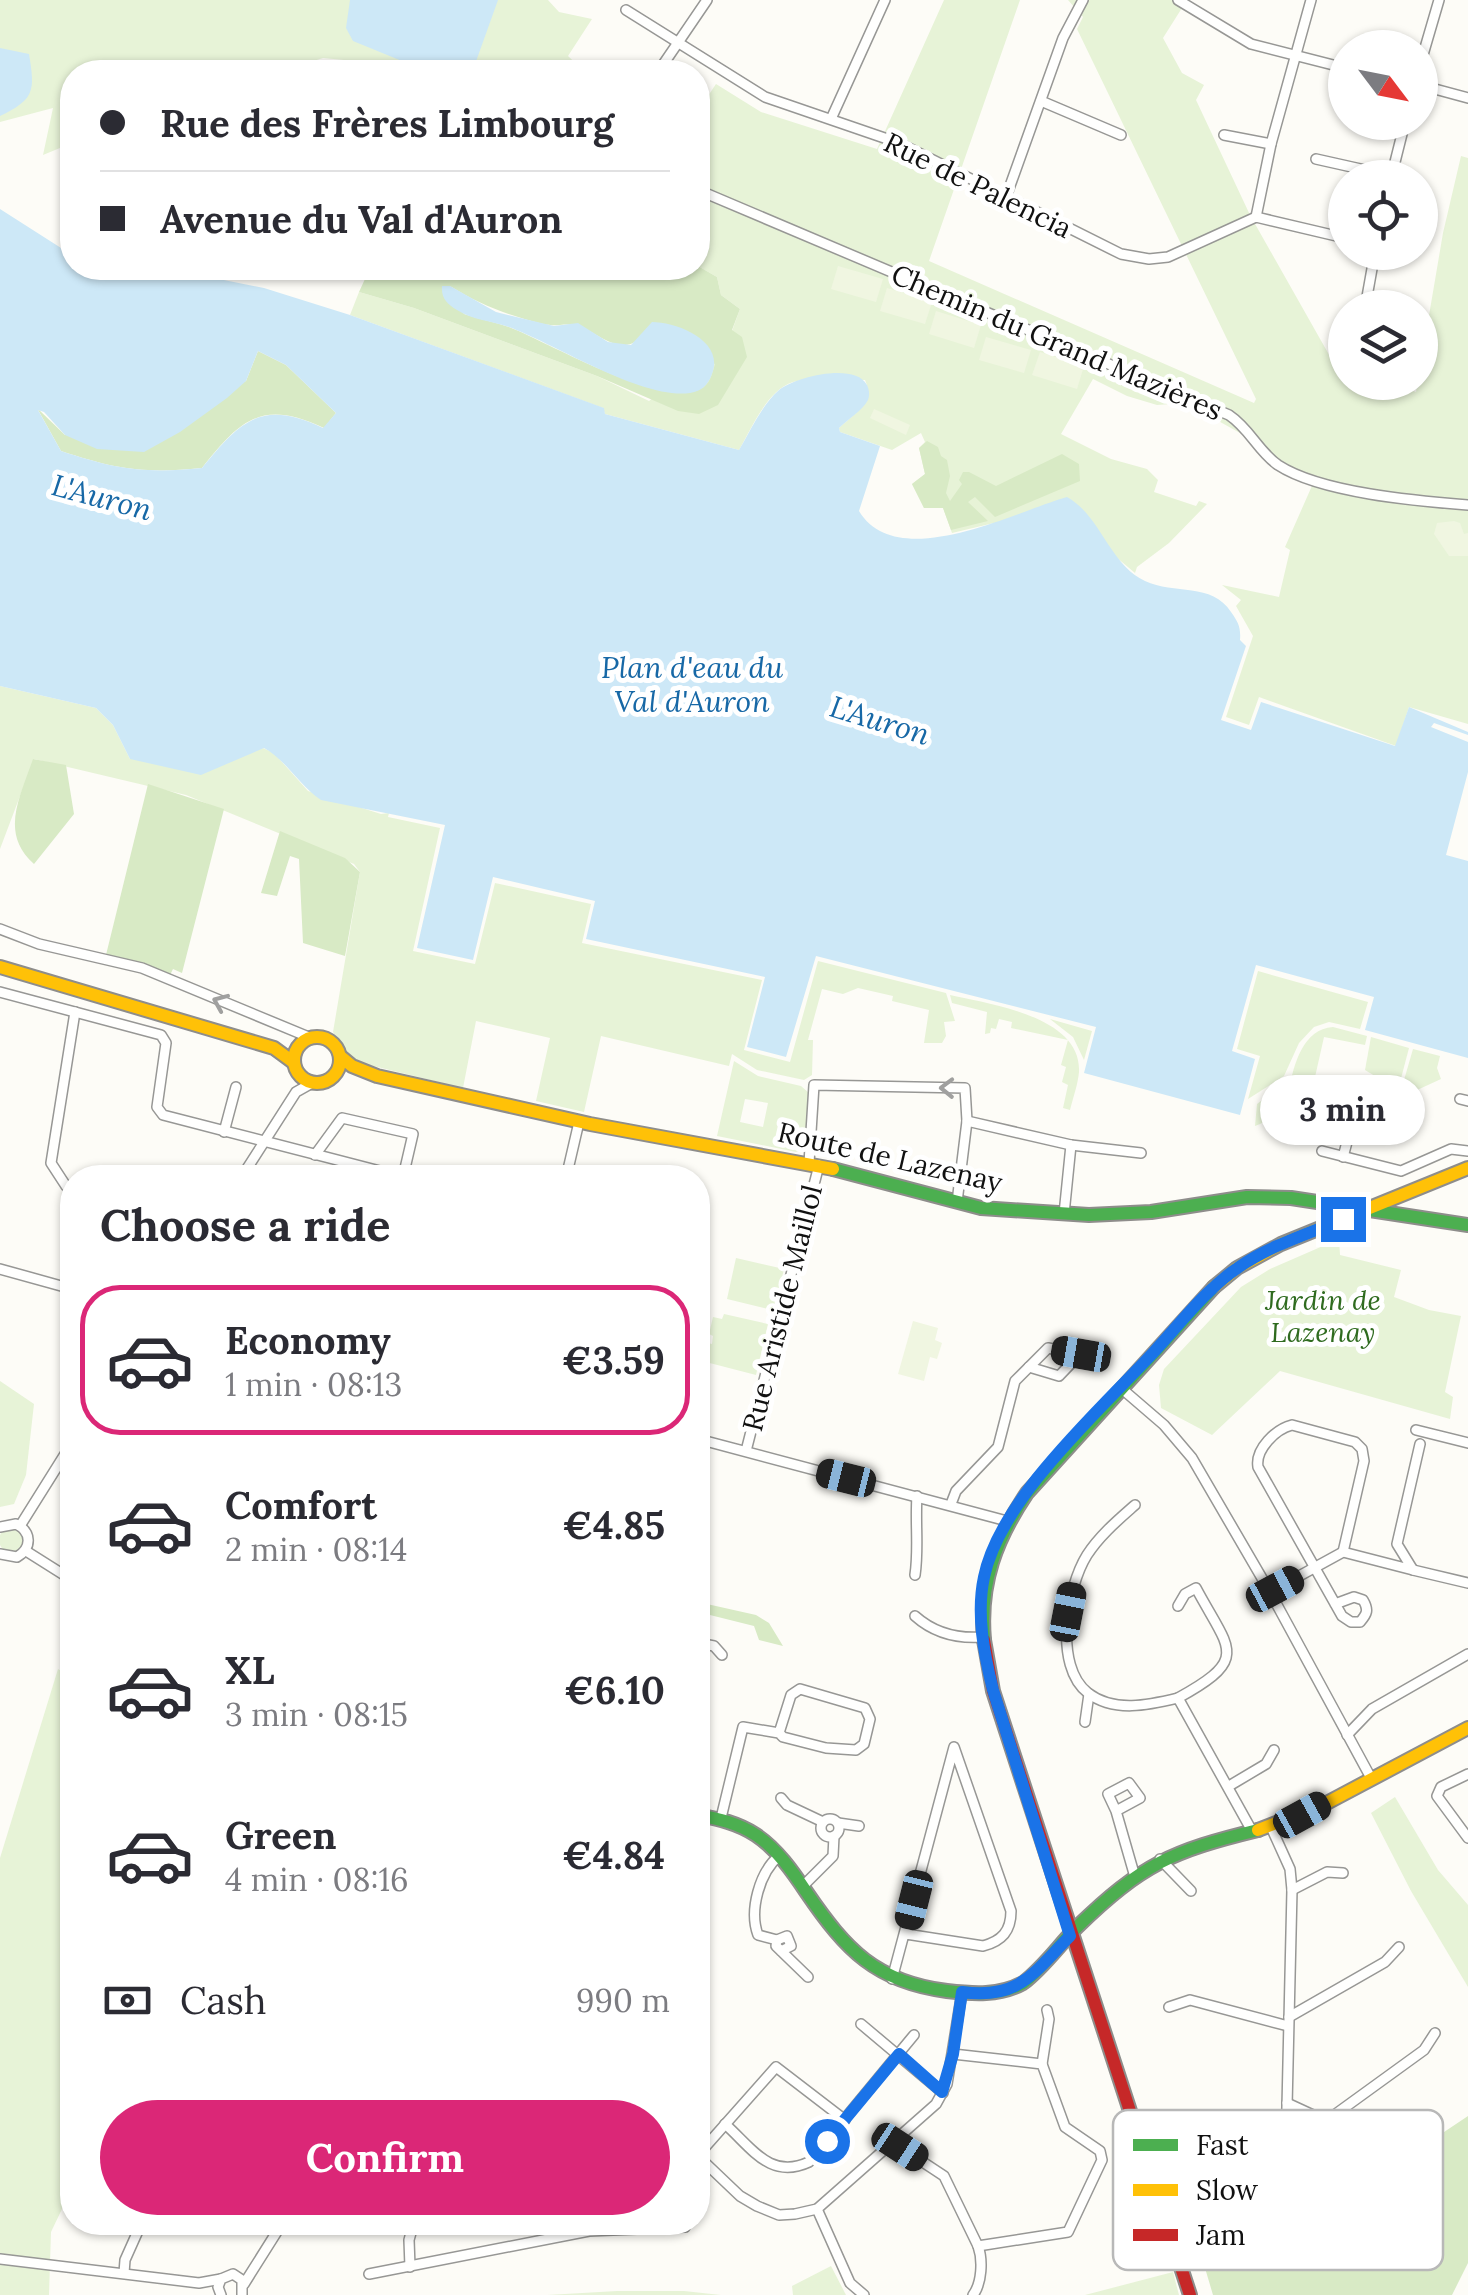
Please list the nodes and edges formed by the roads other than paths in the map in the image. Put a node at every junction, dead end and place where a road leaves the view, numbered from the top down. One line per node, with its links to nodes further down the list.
1 (706, 0): 9 (street)
2 (885, 0): 18 (street)
3 (1083, 0): 17 (street)
4 (1312, 0): 10 (street)
5 (1440, 0): 8 (street)
6 (1183, 1): 10 (street)
7 (626, 10): 9 (street, Rue de Palencia)
8 (1431, 30)
9 (678, 44): 11 (street); 12 (street, Rue de Palencia)
10 (1295, 57): 14 (street); 21 (street)
11 (667, 60)
12 (704, 60)
13 (710, 64): 18 (street, Rue de Palencia)
14 (1328, 64)
15 (1438, 90): 16 (street)
16 (1468, 98)
17 (1041, 101): 20 (street); 25 (street)
18 (831, 119): 25 (street, Rue de Palencia)
19 (1224, 134): 21 (street)
20 (1121, 135)
21 (1271, 144): 26 (street)
22 (1316, 160): 23 (street)
23 (1328, 163)
24 (710, 195): 28 (street, Chemin du Grand Mazières)
25 (1006, 197): 26 (street, Rue de Palencia)
26 (1256, 217): 27 (street)
27 (1328, 234)
28 (1467, 504)
29 (0, 930): 33 (street, one-way to 29)
30 (0, 967): 34 (street)
31 (0, 992): 32 (street)
32 (75, 1012): 45 (street); 59 (street)
33 (305, 1041): 34 (street); 35 (street); 36 (street)
34 (274, 1048): 36 (street)
35 (340, 1056): 37 (street, Route de Lazenay); 38 (street)
36 (295, 1068): 39 (street); 41 (street)
37 (365, 1073): 38 (street, Route de Lazenay); 43 (street, Route de Lazenay)
38 (335, 1075): 39 (street)
39 (312, 1084): 41 (street)
40 (236, 1087): 45 (street)
41 (296, 1092): 46 (street)
42 (967, 1121): 47 (street); 53 (street, Rue Aristide Maillol, one-way to 53); 60 (street)
43 (578, 1122): 53 (street, Route de Lazenay); 57 (street)
44 (1352, 1127): 52 (street)
45 (224, 1132): 46 (street)
46 (263, 1142): 51 (street); 54 (street)
47 (1071, 1146): 50 (street); 62 (street)
48 (1322, 1151): 52 (street)
49 (1468, 1151): 52 (street)
50 (1141, 1153)
51 (315, 1155): 55 (street); 56 (street)
52 (1343, 1157)
53 (814, 1164): 60 (street, Route de Lazenay); 74 (street, Rue Aristide Maillol)
54 (249, 1165)
55 (356, 1165)
56 (407, 1165)
57 (569, 1165)
58 (1468, 1168): 61 (street)
59 (60, 1174)
60 (957, 1202): 62 (street, Route de Lazenay)
61 (1366, 1209): 62 (street, Route de Lazenay); 63 (street, Route de Lazenay); 69 (street)
62 (1064, 1214)
63 (1468, 1225)
64 (0, 1269): 65 (street)
65 (60, 1286)
66 (1081, 1354): 67 (street); 68 (street); 68 (street)
67 (1104, 1359)
68 (1029, 1368): 77 (street)
69 (1121, 1388): 79 (street); 90 (street)
70 (1416, 1430): 73 (street)
71 (710, 1442): 74 (street)
72 (1420, 1444): 86 (street)
73 (1468, 1444)
74 (746, 1451): 76 (street)
75 (60, 1462): 80 (street)
76 (917, 1496): 77 (street); 88 (street)
77 (951, 1504): 79 (street)
78 (1135, 1505): 98 (street)
79 (1007, 1521): 94 (street)
80 (20, 1526): 81 (street); 82 (street)
81 (0, 1527)
82 (26, 1550): 84 (street); 87 (street)
83 (1343, 1552): 85 (street); 85 (street); 86 (street)
84 (1, 1556)
85 (1316, 1566): 90 (street); 91 (street)
86 (1413, 1570): 89 (street)
87 (60, 1572)
88 (915, 1574)
89 (1468, 1584)
90 (1270, 1592): 103 (street)
91 (1336, 1604)
92 (1178, 1606): 99 (street)
93 (915, 1616): 94 (street)
94 (983, 1638): 127 (street)
95 (710, 1645): 97 (street)
96 (1468, 1654): 103 (street)
97 (722, 1656)
98 (1089, 1694): 99 (street); 100 (street)
99 (1178, 1698): 107 (street)
100 (1085, 1722)
101 (1468, 1728): 106 (street)
102 (778, 1733): 102 (street); 111 (street)
103 (1347, 1736): 106 (street)
104 (1274, 1750): 107 (street)
105 (1468, 1774): 118 (street)
106 (1371, 1778): 115 (street)
107 (1229, 1786): 116 (street)
108 (780, 1798): 112 (street)
109 (1116, 1811): 122 (street)
110 (710, 1817): 111 (street)
111 (721, 1818): 119 (street)
112 (822, 1822): 113 (street); 117 (street)
113 (838, 1823): 114 (street); 117 (street)
114 (859, 1826)
115 (1271, 1827): 116 (street); 124 (street)
116 (1252, 1831): 120 (street)
117 (834, 1836): 123 (street)
118 (1468, 1838)
119 (780, 1855): 123 (street); 129 (street)
120 (1160, 1860): 122 (street); 125 (street)
121 (1343, 1873): 124 (street)
122 (1135, 1877): 127 (street)
123 (802, 1886): 130 (street)
124 (1292, 1890): 134 (street)
125 (1191, 1891)
126 (906, 1934): 126 (street); 130 (street)
127 (1070, 1936): 131 (street); 143 (street)
128 (1399, 1947): 134 (street)
129 (808, 1977)
130 (892, 1979): 131 (street)
131 (962, 1992): 139 (street)
132 (1169, 2006): 134 (street)
133 (1046, 2010): 140 (street)
134 (1288, 2022): 142 (street)
135 (861, 2024): 138 (street)
136 (1435, 2033): 146 (street)
137 (914, 2035): 138 (street)
138 (899, 2054): 141 (street); 147 (street)
139 (953, 2054): 140 (street); 141 (street)
140 (1042, 2064): 157 (street)
141 (942, 2092): 150 (street)
142 (1287, 2103): 144 (street); 145 (street)
143 (1130, 2110)
144 (1287, 2110)
145 (1302, 2110)
146 (1341, 2110)
147 (845, 2120): 148 (street); 148 (street)
148 (725, 2124): 149 (street)
149 (710, 2142)
150 (894, 2143): 152 (street); 157 (street)
151 (710, 2169): 152 (street)
152 (817, 2209): 167 (street)
153 (136, 2235): 161 (street)
154 (275, 2235): 165 (street)
155 (410, 2235): 159 (street)
156 (552, 2235): 159 (street)
157 (978, 2246): 168 (street)
158 (0, 2259): 161 (street)
159 (410, 2267): 162 (street)
160 (1182, 2270): 169 (street)
161 (124, 2273): 164 (street)
162 (369, 2274)
163 (221, 2280): 164 (street); 165 (street); 166 (street)
164 (209, 2284): 166 (street)
165 (243, 2288)
166 (220, 2293)
167 (864, 2295)
168 (974, 2295)
169 (1190, 2295)

